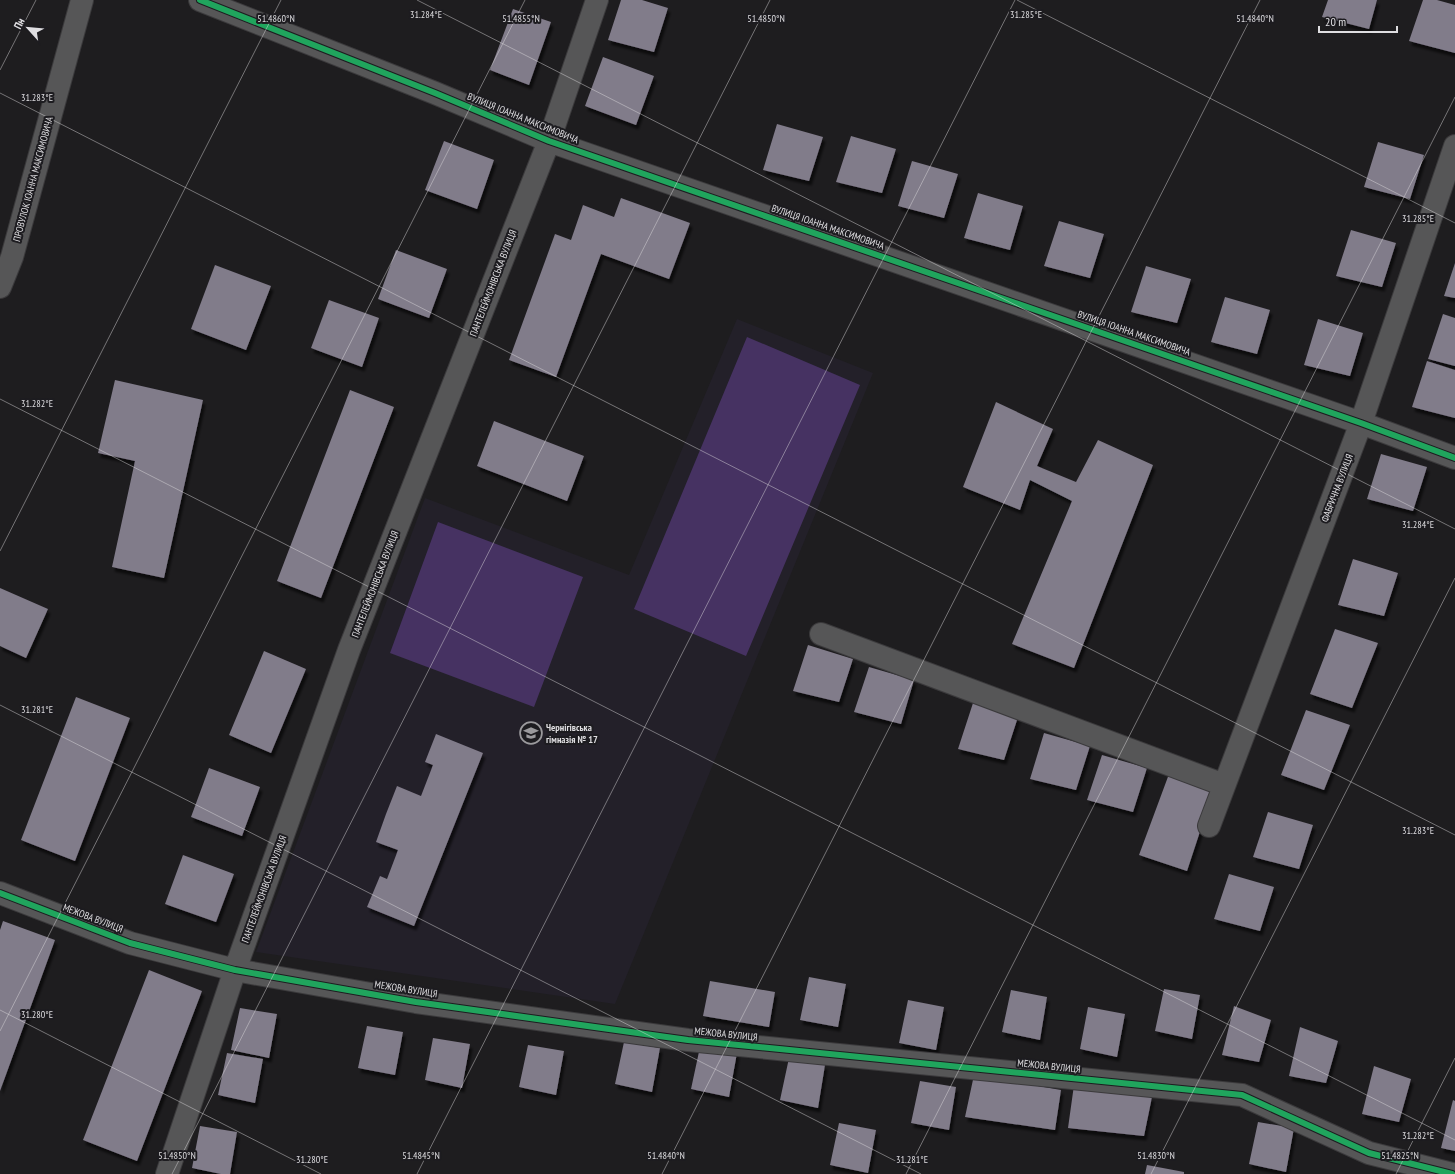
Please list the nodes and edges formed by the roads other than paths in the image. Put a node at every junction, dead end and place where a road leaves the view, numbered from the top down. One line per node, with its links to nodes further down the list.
1 (82, 0): 6 (street, ПРОВУЛОК ІОАННА МАКСИМОВИЧА)
2 (200, 0): 4 (street, ВУЛИЦЯ ІОАННА МАКСИМОВИЧА)
3 (597, 0): 4 (street, ПАНТЕЛЕЙМОНІВСЬКА ВУЛИЦЯ)
4 (549, 140): 7 (street, ВУЛИЦЯ ІОАННА МАКСИМОВИЧА); 13 (street, ПАНТЕЛЕЙМОНІВСЬКА ВУЛИЦЯ)
5 (1455, 146): 7 (street, ФАБРИЧНА ВУЛИЦЯ)
6 (0, 287)
7 (1361, 423): 8 (street, ВУЛИЦЯ ІОАННА МАКСИМОВИЧА); 10 (street, ФАБРИЧНА ВУЛИЦЯ)
8 (1455, 458)
9 (821, 634): 10 (street)
10 (1224, 785): 11 (street, ФАБРИЧНА ВУЛИЦЯ)
11 (1209, 826)
12 (0, 893): 13 (street, МЕЖОВА ВУЛИЦЯ)
13 (235, 970): 14 (street, ПАНТЕЛЕЙМОНІВСЬКА ВУЛИЦЯ); 15 (street, МЕЖОВА ВУЛИЦЯ)
14 (167, 1174)
15 (1452, 1174)

